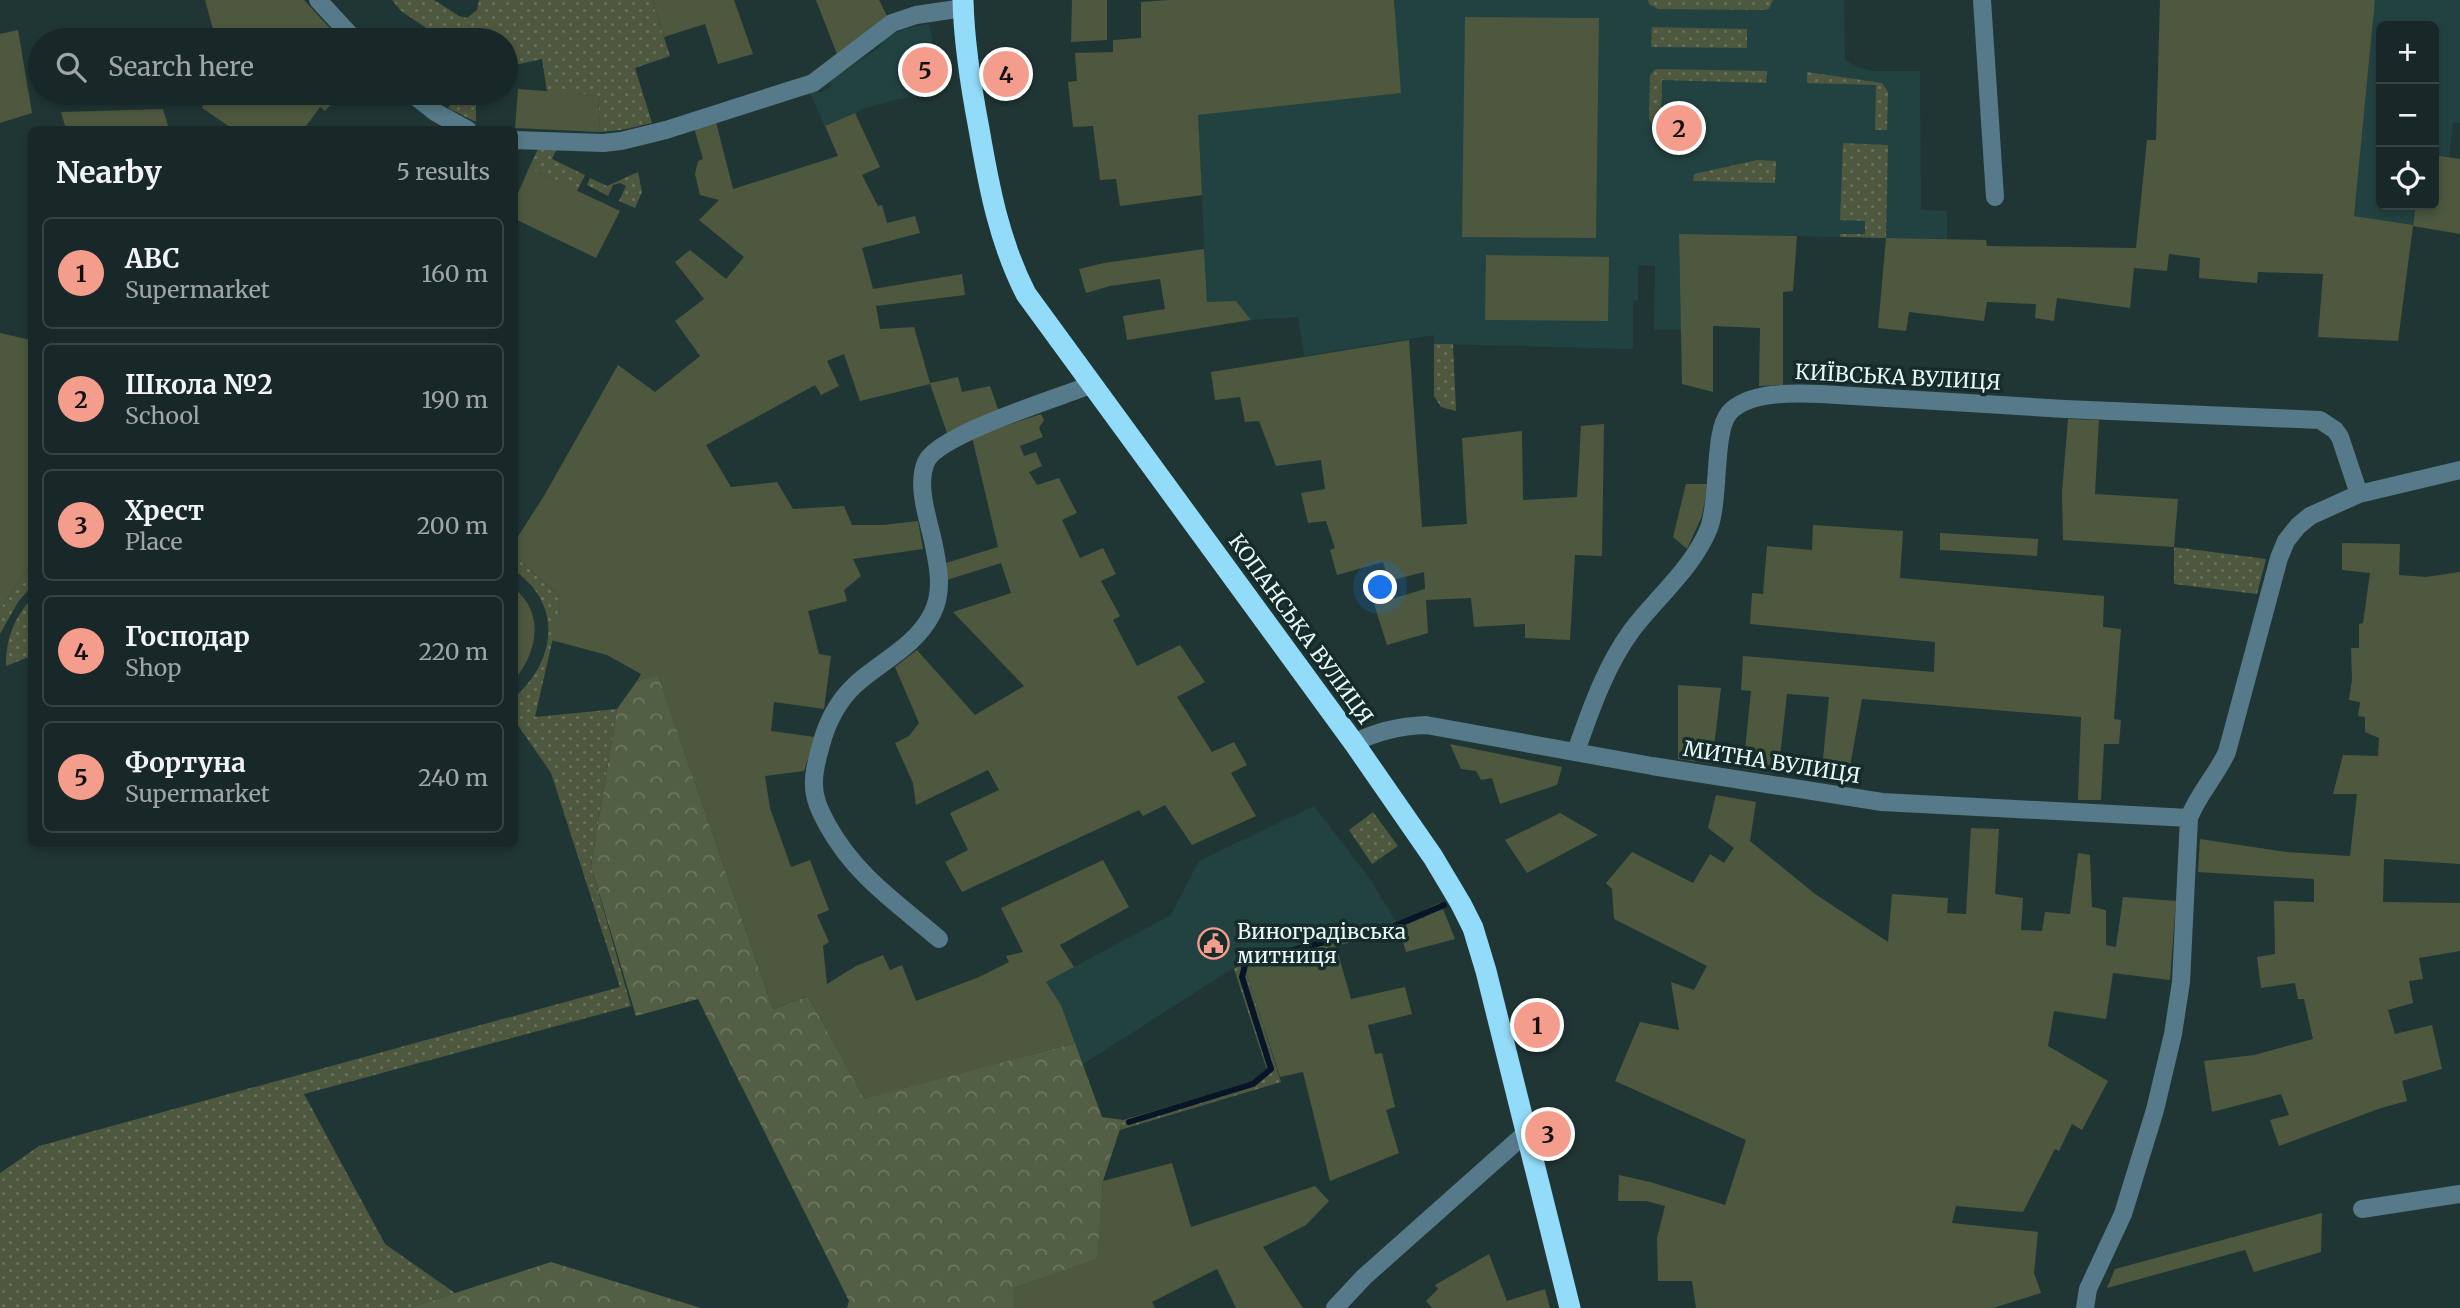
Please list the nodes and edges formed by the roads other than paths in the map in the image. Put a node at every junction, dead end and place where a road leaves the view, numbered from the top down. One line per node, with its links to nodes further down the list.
1 (318, 0): 4 (street)
2 (1982, 0): 8 (street)
3 (963, 4): 7 (street); 9 (highway, КОПАНСЬКА ВУЛИЦЯ)
4 (344, 28)
5 (426, 105): 6 (street)
6 (461, 126)
7 (518, 140)
8 (1996, 197)
9 (1093, 384): 12 (highway, КОПАНСЬКА ВУЛИЦЯ); 15 (street)
10 (2460, 470): 11 (street)
11 (2359, 494): 13 (street, КИЇВСЬКА ВУЛИЦЯ); 14 (street)
12 (1354, 743): 13 (street, МИТНА ВУЛИЦЯ); 16 (highway, КОПАНСЬКА ВУЛИЦЯ)
13 (1576, 751): 14 (street, МИТНА ВУЛИЦЯ)
14 (2189, 818): 21 (street)
15 (939, 939)
16 (1527, 1132): 19 (street); 20 (highway, КОПАНСЬКА ВУЛИЦЯ)
17 (2460, 1194): 18 (street)
18 (2362, 1209)
19 (1335, 1308)
20 (1570, 1308)
21 (2085, 1308)

